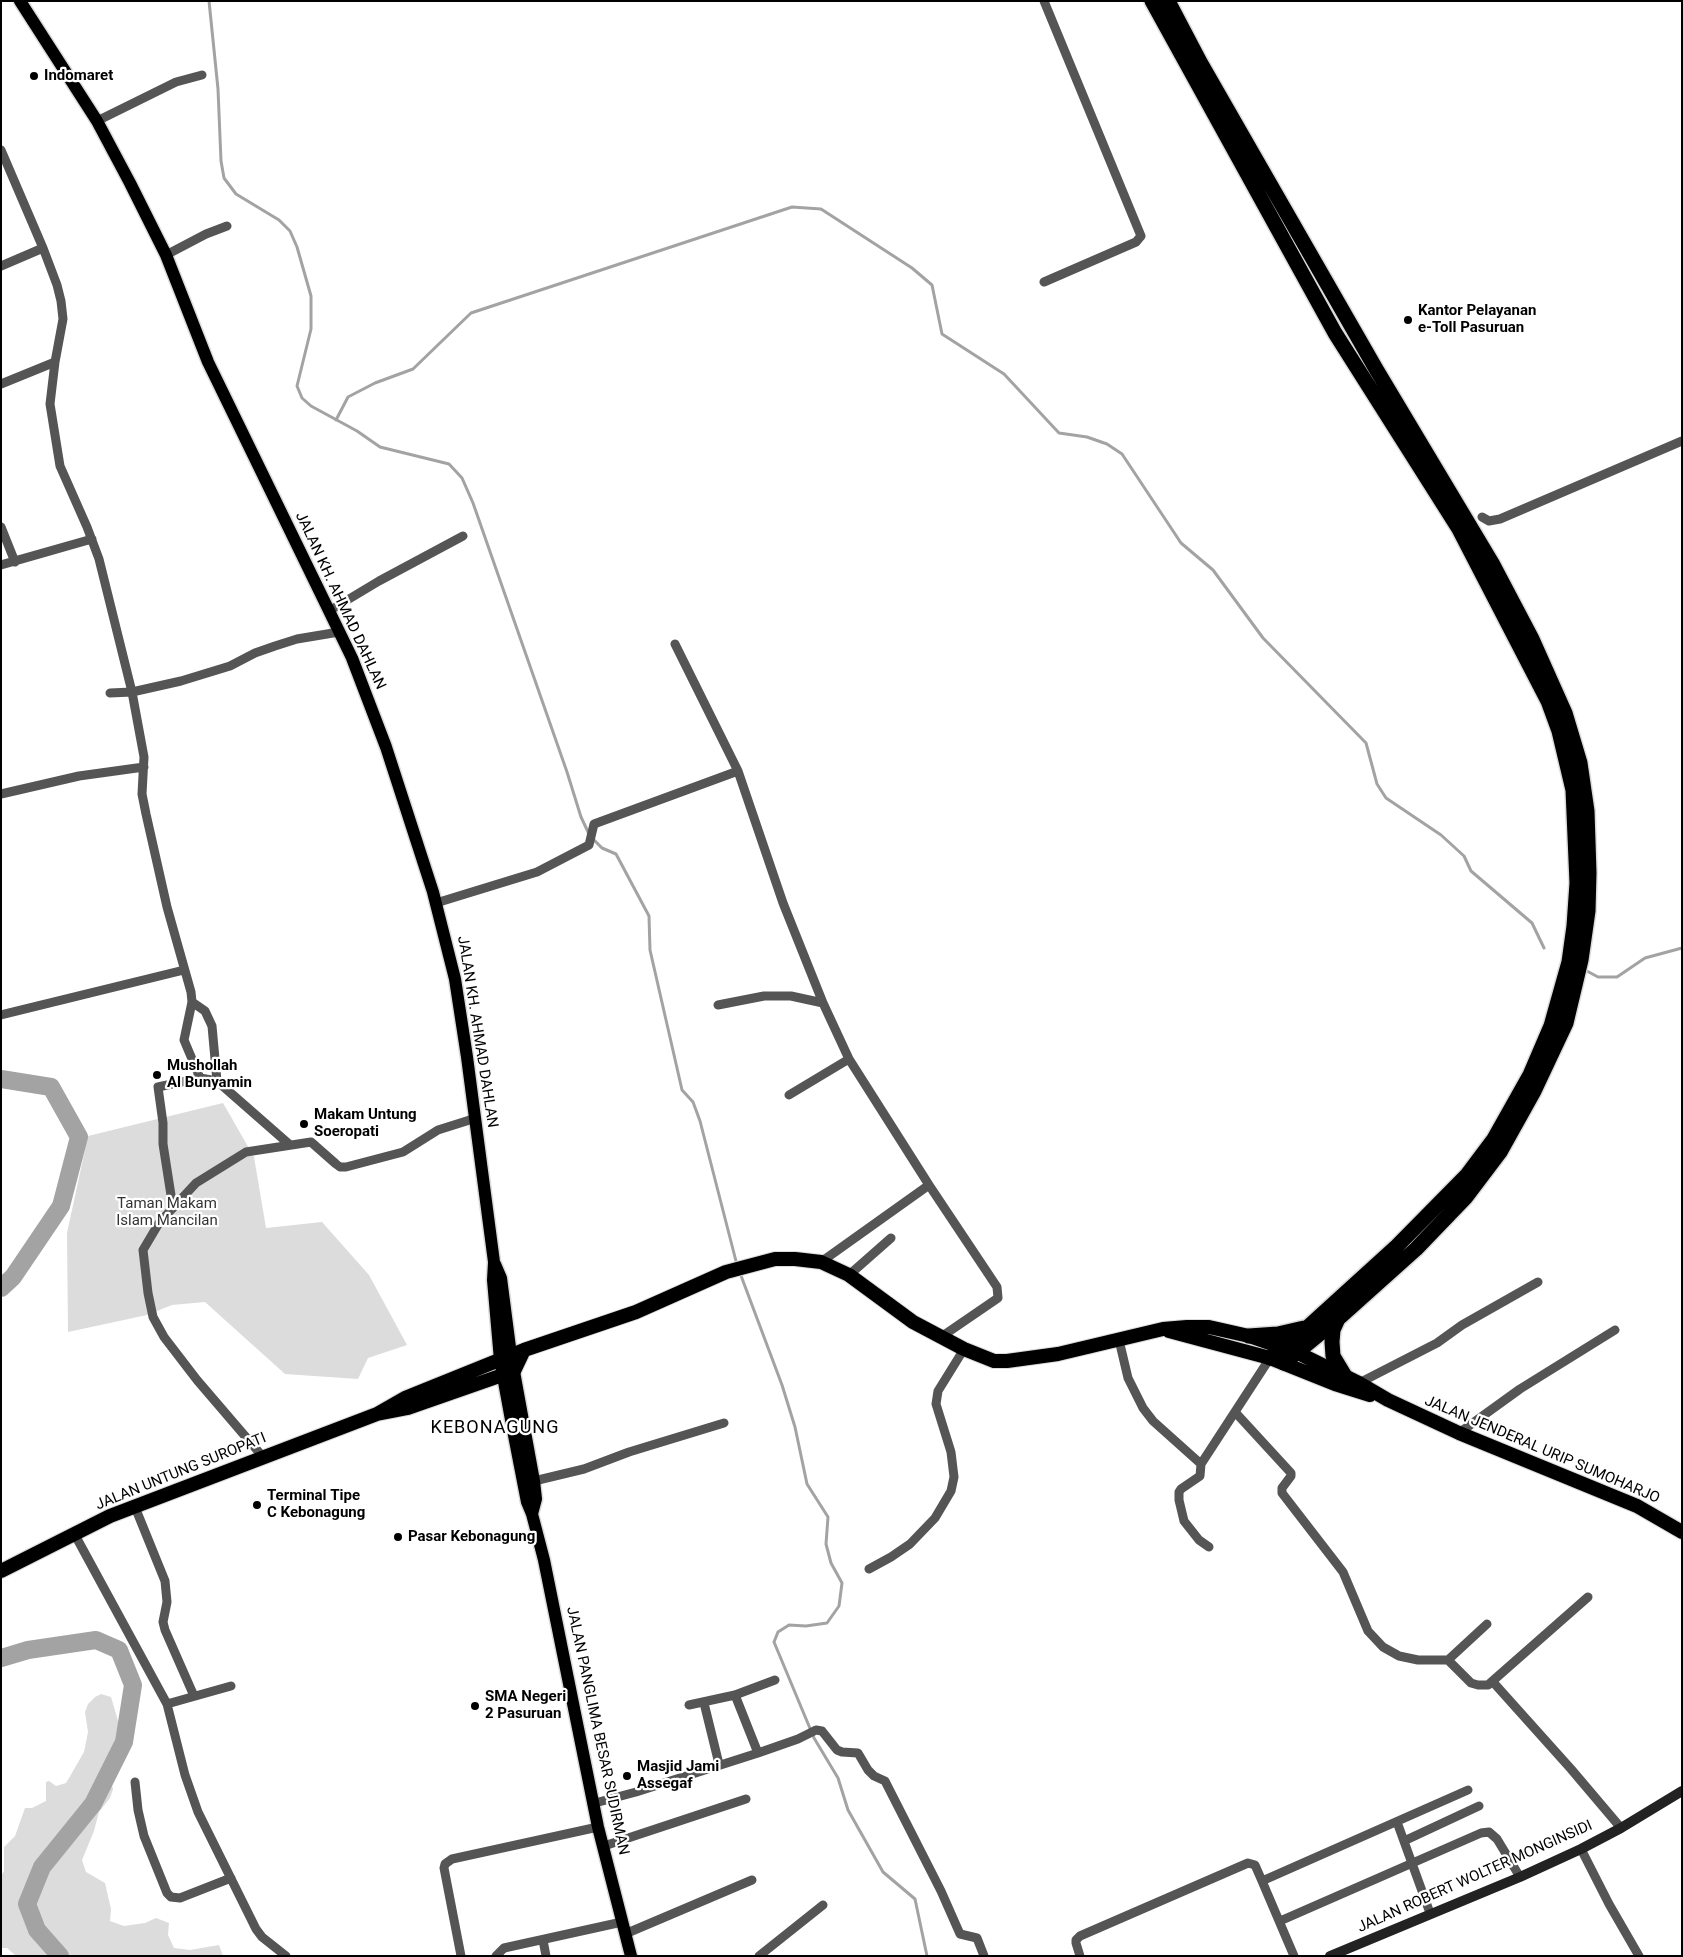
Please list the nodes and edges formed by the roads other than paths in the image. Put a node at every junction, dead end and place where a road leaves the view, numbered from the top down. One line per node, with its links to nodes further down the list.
1 (20, 1): 6 (main road, JALAN KH. AHMAD DAHLAN)
2 (1044, 1): 12 (street)
3 (1152, 1): 49 (highway)
4 (1168, 1): 48 (highway)
5 (202, 75): 6 (street)
6 (97, 121): 10 (main road, JALAN KH. AHMAD DAHLAN)
7 (1, 150): 9 (street)
8 (227, 226): 10 (street)
9 (43, 248): 11 (street); 13 (street)
10 (166, 255): 22 (main road, JALAN KH. AHMAD DAHLAN)
11 (1, 266)
12 (1044, 282)
13 (55, 362): 14 (street); 19 (street)
14 (1, 384)
15 (1682, 441): 16 (street)
16 (1482, 517)
17 (1, 527): 20 (street)
18 (463, 536): 22 (street)
19 (92, 540): 20 (street); 25 (street)
20 (14, 562): 21 (street)
21 (1, 565)
22 (329, 611): 23 (main road, JALAN KH. AHMAD DAHLAN)
23 (339, 632): 25 (street); 30 (main road, JALAN KH. AHMAD DAHLAN)
24 (676, 644): 28 (street)
25 (132, 692): 26 (street); 27 (street)
26 (110, 694)
27 (144, 767): 29 (street); 31 (street)
28 (738, 771): 30 (street); 33 (street)
29 (1, 794)
30 (436, 903): 40 (main road, JALAN KH. AHMAD DAHLAN)
31 (184, 970): 32 (street); 35 (street)
32 (192, 1002): 37 (street); 38 (street)
33 (823, 1004): 34 (street); 36 (street)
34 (718, 1005)
35 (1, 1015)
36 (849, 1059): 39 (street); 42 (street)
37 (200, 1078): 38 (street); 43 (street)
38 (217, 1081): 41 (street)
39 (789, 1095)
40 (476, 1118): 41 (street); 56 (main road, JALAN KH. AHMAD DAHLAN)
41 (290, 1145): 43 (street)
42 (929, 1184): 45 (street); 53 (street)
43 (173, 1208): 66 (street)
44 (891, 1238): 46 (street)
45 (821, 1262): 46 (highway, JALAN JENDERAL URIP SUMOHARJO); 56 (highway, JALAN JENDERAL URIP SUMOHARJO)
46 (849, 1276): 53 (highway, JALAN JENDERAL URIP SUMOHARJO)
47 (1538, 1282): 60 (street)
48 (1339, 1318): 57 (highway); 59 (highway)
49 (1309, 1326): 52 (highway); 57 (highway)
50 (1164, 1329): 52 (highway, JALAN JENDERAL URIP SUMOHARJO); 54 (highway, JALAN JENDERAL URIP SUMOHARJO); 57 (highway, JALAN JENDERAL URIP SUMOHARJO)
51 (1614, 1330): 65 (street)
52 (1249, 1336): 57 (highway, JALAN JENDERAL URIP SUMOHARJO)
53 (941, 1337): 55 (highway, JALAN JENDERAL URIP SUMOHARJO)
54 (1119, 1340): 55 (highway, JALAN JENDERAL URIP SUMOHARJO); 67 (street)
55 (964, 1349): 74 (street)
56 (512, 1355): 58 (highway); 58 (main road, JALAN KH. AHMAD DAHLAN); 63 (highway, JALAN UNTUNG SUROPATI)
57 (1284, 1355): 59 (highway, JALAN JENDERAL URIP SUMOHARJO); 61 (highway, JALAN JENDERAL URIP SUMOHARJO); 62 (street)
58 (509, 1372): 63 (highway, JALAN UNTUNG SUROPATI); 68 (main road, JALAN PANGLIMA BESAR SUDIRMAN); 70 (main road, JALAN PANGLIMA BESAR SUDIRMAN)
59 (1345, 1376): 60 (highway, JALAN JENDERAL URIP SUMOHARJO)
60 (1359, 1383): 61 (highway, JALAN JENDERAL URIP SUMOHARJO)
61 (1388, 1400): 65 (highway, JALAN JENDERAL URIP SUMOHARJO)
62 (1235, 1412): 67 (street); 78 (street)
63 (377, 1414): 66 (highway, JALAN UNTUNG SUROPATI)
64 (724, 1423): 68 (street)
65 (1459, 1433): 71 (highway, JALAN JENDERAL URIP SUMOHARJO)
66 (262, 1457): 69 (highway, JALAN UNTUNG SUROPATI)
67 (1201, 1464): 73 (street)
68 (534, 1481): 70 (main road, JALAN PANGLIMA BESAR SUDIRMAN)
69 (135, 1507): 72 (highway, JALAN UNTUNG SUROPATI); 83 (street)
70 (532, 1514): 93 (main road, JALAN PANGLIMA BESAR SUDIRMAN)
71 (1682, 1532)
72 (75, 1535): 75 (highway, JALAN UNTUNG SUROPATI); 85 (street)
73 (1209, 1547)
74 (869, 1569)
75 (1, 1571)
76 (1588, 1597): 80 (street)
77 (1487, 1624): 78 (street)
78 (1448, 1660): 80 (street)
79 (775, 1680): 82 (street)
80 (1492, 1682): 97 (street)
81 (231, 1686): 83 (street)
82 (735, 1695): 84 (street); 87 (street)
83 (194, 1696): 85 (street)
84 (704, 1703): 86 (street); 88 (street)
85 (167, 1704): 103 (street)
86 (689, 1705)
87 (758, 1753): 88 (street); 118 (street)
88 (719, 1764): 93 (street)
89 (135, 1782): 103 (street)
90 (1468, 1790): 95 (street)
91 (1682, 1791): 97 (main road, JALAN ROBERT WOLTER MONGINSIDI)
92 (746, 1799): 99 (street)
93 (594, 1802): 96 (main road, JALAN PANGLIMA BESAR SUDIRMAN)
94 (1479, 1806): 98 (street)
95 (1397, 1822): 98 (street); 105 (street)
96 (598, 1827): 99 (main road, JALAN PANGLIMA BESAR SUDIRMAN); 113 (street)
97 (1621, 1828): 100 (main road, JALAN ROBERT WOLTER MONGINSIDI)
98 (1404, 1841): 101 (street)
99 (604, 1846): 109 (main road, JALAN PANGLIMA BESAR SUDIRMAN)
100 (1581, 1849): 102 (main road, JALAN ROBERT WOLTER MONGINSIDI); 122 (street)
101 (1413, 1863): 102 (street); 107 (street); 108 (street)
102 (1520, 1877): 107 (main road, JALAN ROBERT WOLTER MONGINSIDI)
103 (231, 1878): 112 (street)
104 (752, 1880): 109 (street)
105 (1262, 1881): 108 (street); 119 (street)
106 (822, 1905): 117 (street)
107 (1430, 1913): 111 (main road, JALAN ROBERT WOLTER MONGINSIDI)
108 (1280, 1922): 120 (street)
109 (624, 1928): 110 (street); 116 (main road, JALAN PANGLIMA BESAR SUDIRMAN)
110 (543, 1940): 114 (street); 115 (street)
111 (1353, 1951): 121 (main road, JALAN ROBERT WOLTER MONGINSIDI)
112 (286, 1956)
113 (461, 1956)
114 (496, 1956)
115 (546, 1956)
116 (630, 1956)
117 (758, 1956)
118 (984, 1956)
119 (1080, 1956)
120 (1294, 1956)
121 (1330, 1956)
122 (1640, 1956)

